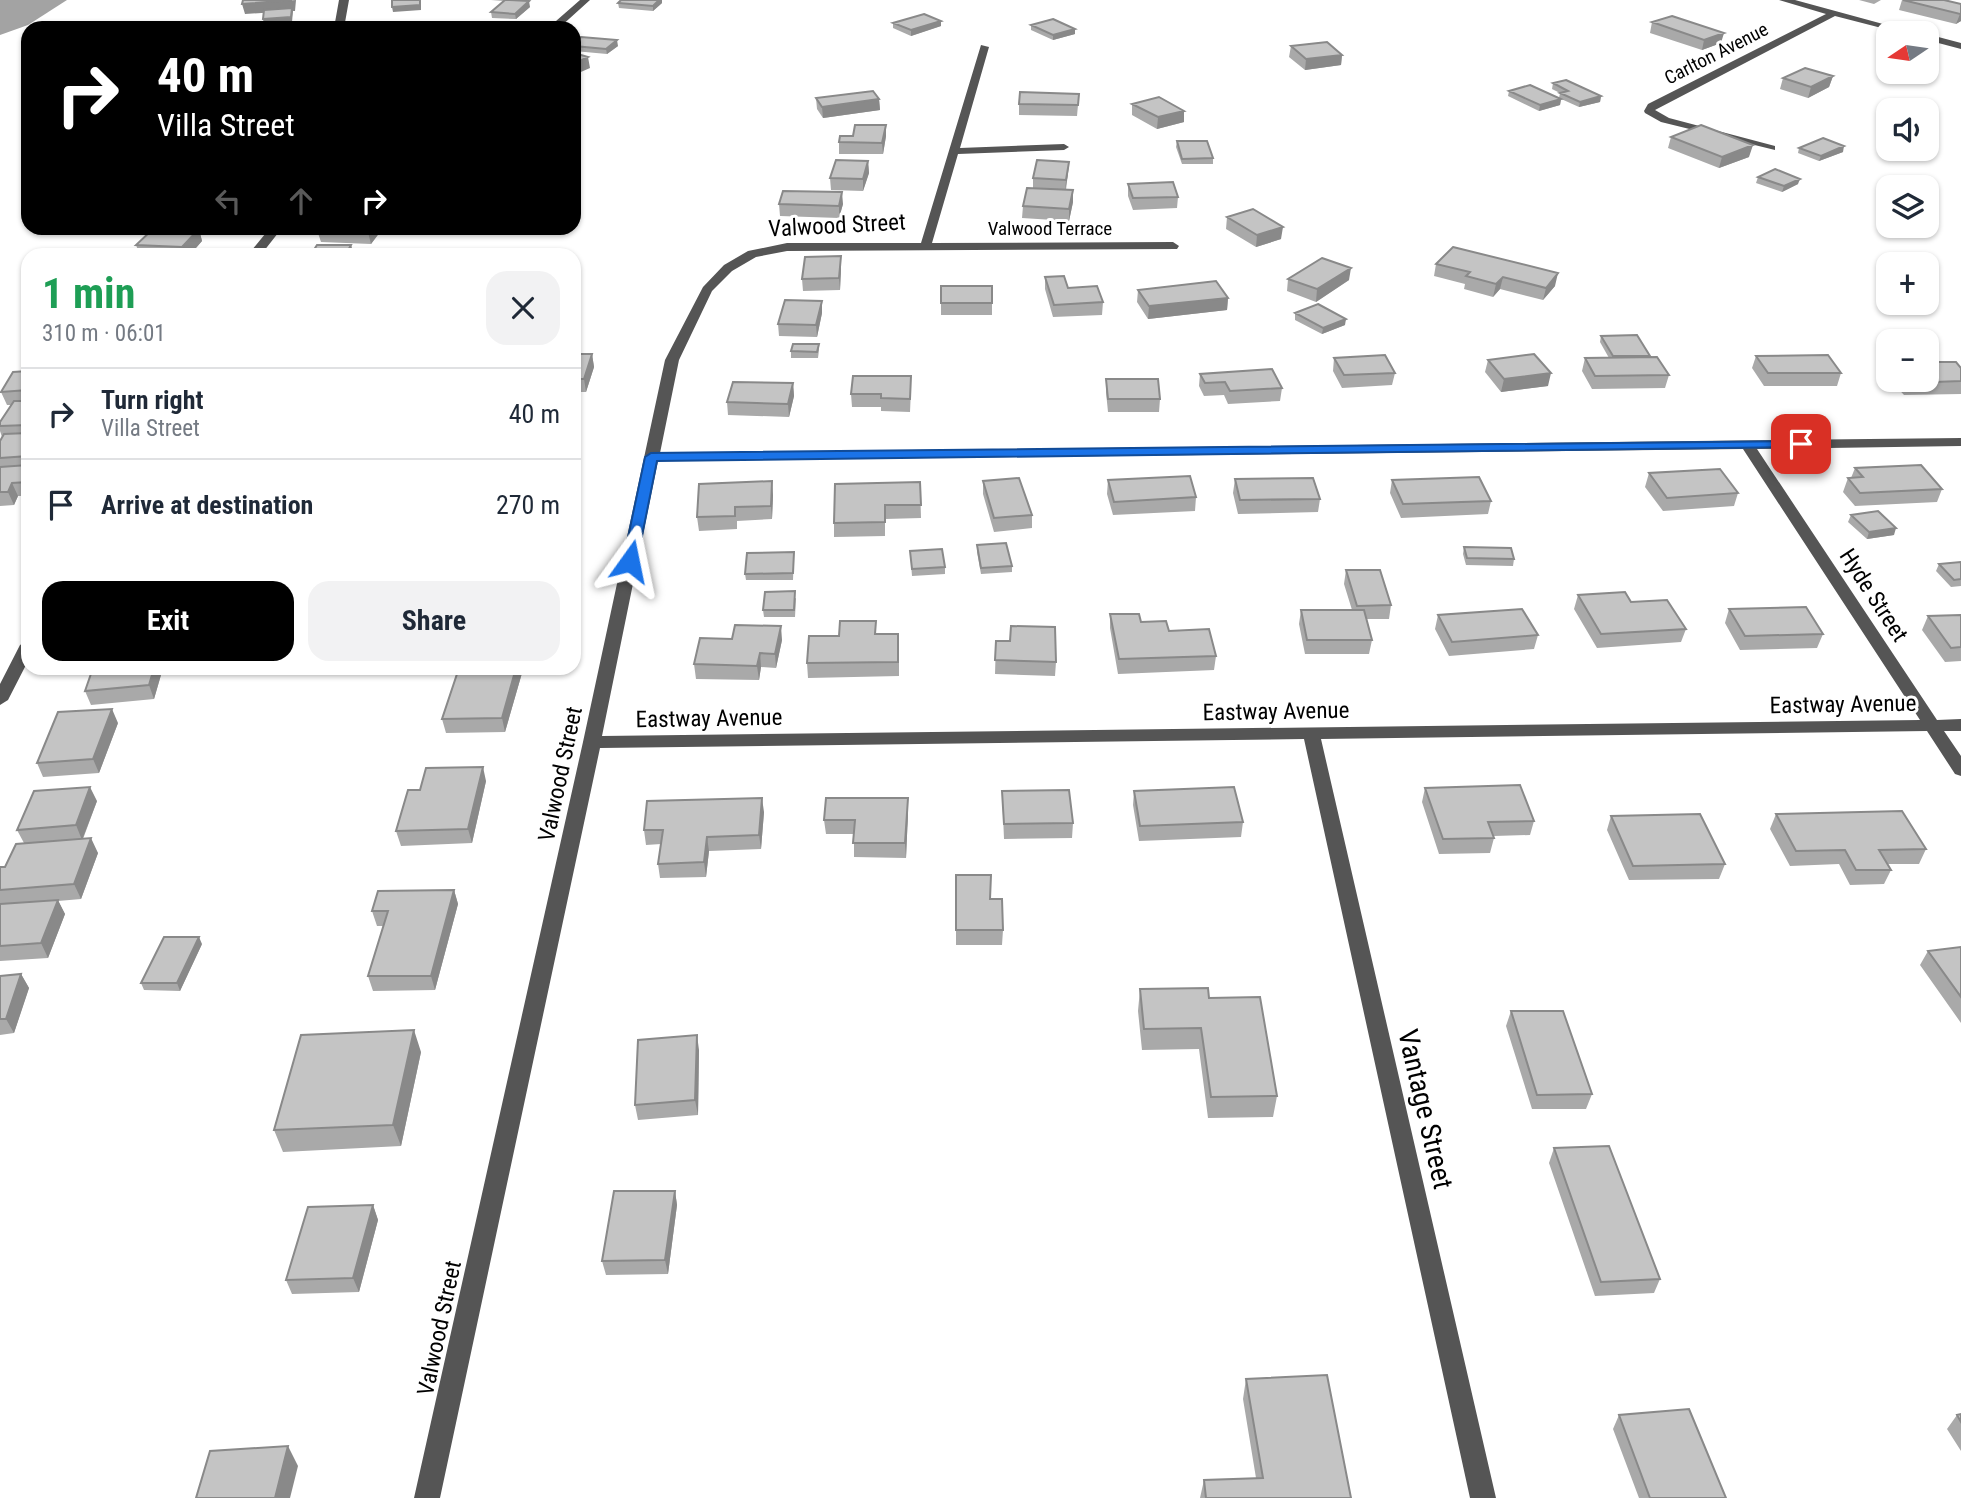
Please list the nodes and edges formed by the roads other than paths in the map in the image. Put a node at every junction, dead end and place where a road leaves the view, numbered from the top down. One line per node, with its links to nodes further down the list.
1 (344, 0): 5 (street)
2 (585, 0): 6 (street)
3 (1784, 0): 4 (street)
4 (1834, 13): 7 (street); 12 (street, Carlton Avenue)
5 (340, 21)
6 (561, 21)
7 (1876, 24)
8 (1939, 40): 9 (street)
9 (1961, 46)
10 (984, 47): 13 (street, Valwood Street)
11 (1064, 147): 13 (street)
12 (1771, 148)
13 (953, 151): 14 (street, Valwood Street)
14 (926, 245): 15 (street, Valwood Terrace); 18 (street, Valwood Street)
15 (1173, 246)
16 (1961, 442): 17 (street)
17 (1748, 445): 18 (street); 21 (street, Hyde Street)
18 (651, 457): 24 (street, Valwood Street)
19 (21, 659): 20 (street)
20 (0, 700)
21 (1932, 725): 22 (street, Eastway Avenue); 23 (street, Eastway Avenue); 25 (street, Hyde Street)
22 (1961, 725)
23 (1311, 733): 24 (street, Eastway Avenue); 27 (street, Vantage Street)
24 (592, 742): 26 (street, Valwood Street)
25 (1961, 770)
26 (427, 1498)
27 (1483, 1498)

